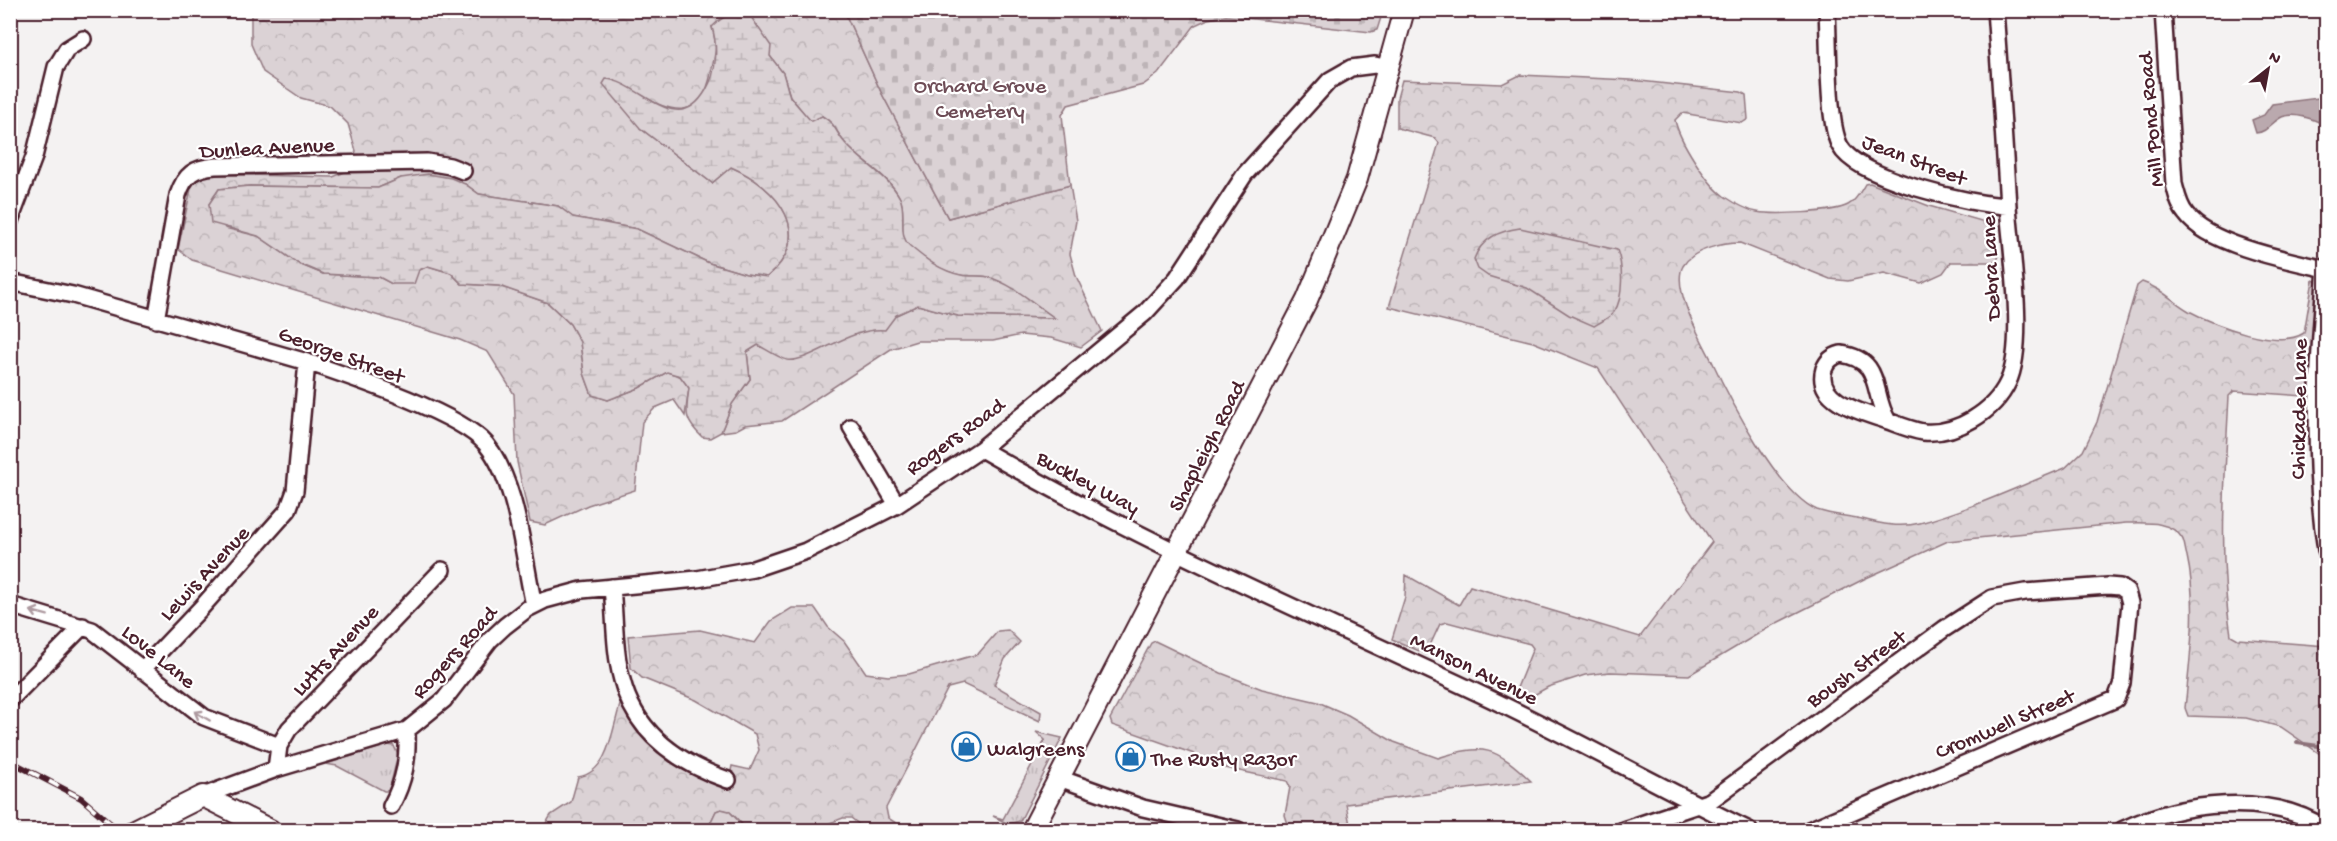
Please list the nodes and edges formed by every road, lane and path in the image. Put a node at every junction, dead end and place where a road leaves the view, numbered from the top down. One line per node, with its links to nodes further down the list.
1 (1404, 10): 6 (main road)
2 (1827, 10): 8 (street, Jean Street)
3 (1995, 10): 8 (street, Debra Lane)
4 (2163, 10): 10 (street, Mill Pond Road)
5 (83, 39): 9 (street)
6 (1389, 68): 16 (street, Rogers Road); 19 (main road, Shapleigh Road)
7 (463, 171): 12 (street, Dunlea Avenue)
8 (2008, 206): 14 (street, Debra Lane)
9 (10, 221)
10 (2326, 269): 18 (street, Chickadee Lane)
11 (10, 282): 12 (street, George Street)
12 (156, 320): 13 (street, George Street)
13 (307, 362): 24 (street, George Street); 26 (street, Lewis Avenue)
14 (1888, 421): 14 (street, Debra Lane)
15 (852, 427): 17 (street)
16 (981, 449): 17 (street, Rogers Road); 19 (street, Buckley Way)
17 (897, 505): 21 (street, Rogers Road)
18 (2326, 550)
19 (1177, 552): 31 (main road, Shapleigh Road); 35 (street, Manson Avenue)
20 (442, 570): 29 (street, Lutts Avenue)
21 (612, 587): 24 (street, Rogers Road); 32 (street)
22 (2127, 592): 35 (street, Boush Street); 44 (street, Cromwell Street)
23 (10, 605): 25 (street, Love Lane, one-way to 23)
24 (534, 605): 28 (street, Rogers Road)
25 (83, 626): 26 (street, Love Lane); 27 (street)
26 (141, 670): 29 (street, Love Lane, one-way to 26)
27 (10, 700)
28 (407, 730): 30 (street, Rogers Road); 34 (street, Rogers Road)
29 (279, 746): 30 (street, Lutts Avenue)
30 (276, 769): 33 (street, Rogers Road)
31 (1059, 778): 40 (main road, Shapleigh Road); 41 (street)
32 (728, 780)
33 (203, 796): 38 (main road); 39 (main road)
34 (391, 806)
35 (1699, 806): 42 (street, Boush Street); 43 (street, Manson Avenue)
36 (2140, 827): 37 (street); 45 (street)
37 (2326, 829)
38 (135, 831)
39 (270, 831)
40 (1032, 831)
41 (1238, 831)
42 (1623, 831)
43 (1749, 831)
44 (1809, 831)
45 (2122, 831)

